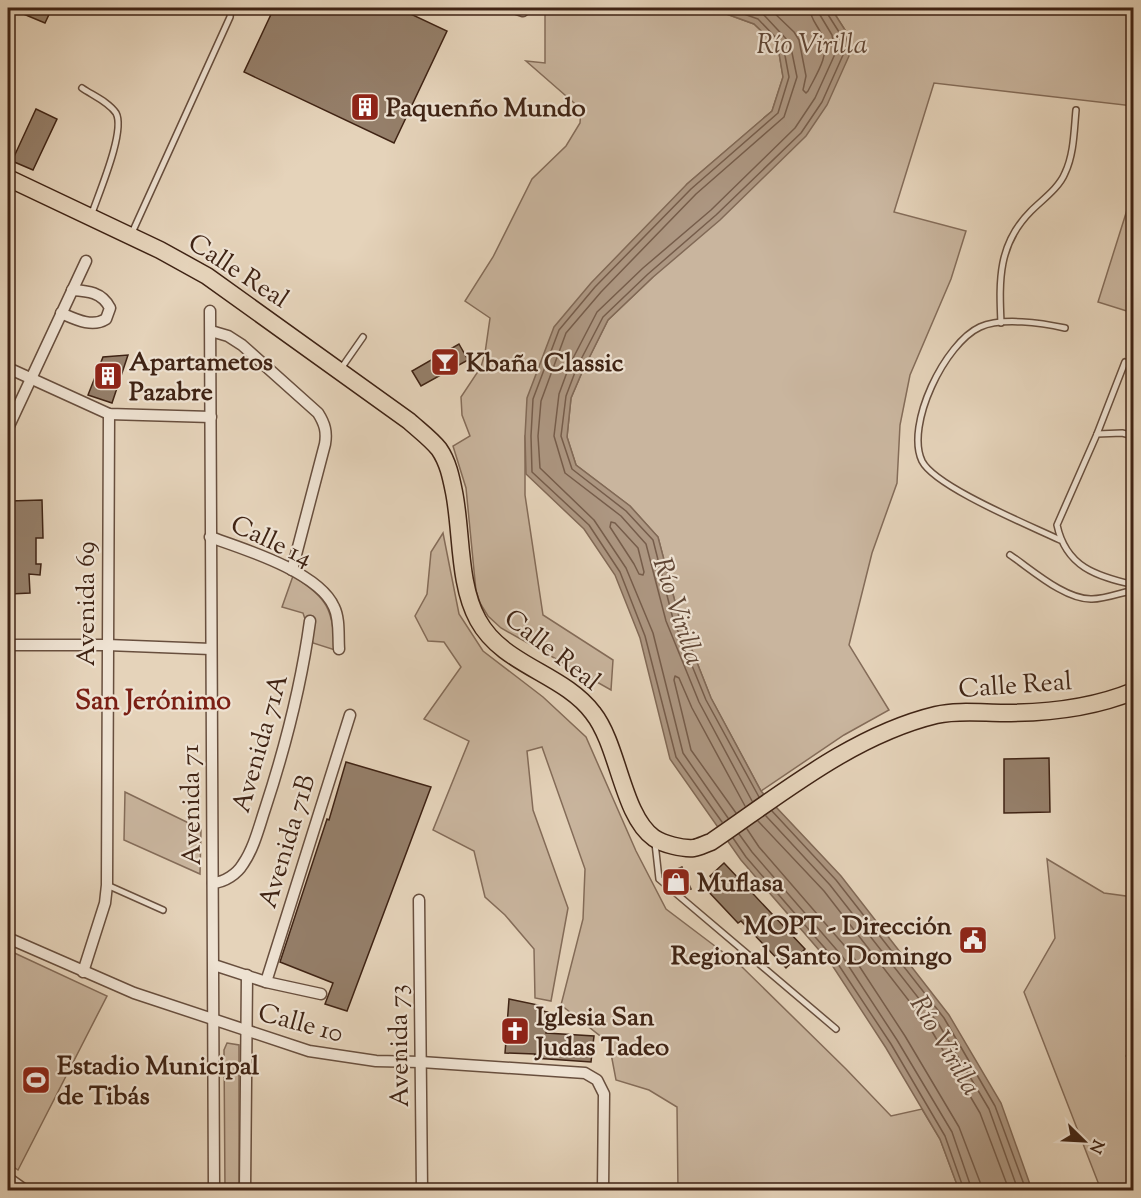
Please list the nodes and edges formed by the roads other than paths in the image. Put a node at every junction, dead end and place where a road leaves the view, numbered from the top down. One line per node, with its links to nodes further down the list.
1 (231, 8): 6 (lane)
2 (82, 88): 5 (lane)
3 (1076, 110): 11 (lane)
4 (8, 178): 5 (main road, Calle Real)
5 (90, 217): 6 (main road, Calle Real)
6 (131, 236): 17 (main road, Calle Real)
7 (87, 261): 8 (street)
8 (72, 290): 10 (street); 10 (street)
9 (210, 311): 13 (street, Avenida 71)
10 (61, 313): 18 (street)
11 (1001, 323): 12 (lane); 25 (lane)
12 (1065, 328)
13 (211, 330): 20 (street, Avenida 71); 27 (street)
14 (363, 337): 17 (lane)
15 (1125, 363): 22 (lane)
16 (8, 368): 18 (street)
17 (339, 370): 37 (main road, Calle Real)
18 (30, 379): 19 (street); 21 (street)
19 (109, 414): 20 (street); 32 (street, Avenida 69)
20 (212, 417): 24 (street, Avenida 71)
21 (8, 428)
22 (1096, 434): 23 (lane); 25 (lane)
23 (1134, 436)
24 (210, 537): 27 (street, Calle 14); 33 (street, Avenida 71)
25 (1060, 540): 28 (lane)
26 (1010, 555): 29 (lane)
27 (292, 570): 34 (street, Calle 14)
28 (1134, 585)
29 (1134, 590)
30 (310, 621): 38 (street, Avenida 71A)
31 (8, 645): 32 (street)
32 (107, 645): 33 (street); 39 (street, Avenida 69)
33 (211, 649): 38 (street, Avenida 71)
34 (339, 649)
35 (1134, 691): 37 (main road, Calle Real)
36 (350, 715): 46 (street, Avenida 71B)
37 (655, 839): 49 (lane)
38 (213, 883): 43 (street, Avenida 71)
39 (107, 885): 41 (lane); 44 (street, Avenida 69)
40 (419, 900): 51 (street, Avenida 73)
41 (163, 910)
42 (8, 938): 44 (street, Calle 10)
43 (214, 965): 45 (street); 48 (street, Avenida 71)
44 (83, 972): 48 (street, Calle 10)
45 (248, 975): 46 (street); 50 (street)
46 (266, 982): 47 (street)
47 (321, 994)
48 (213, 1020): 50 (street, Calle 10); 54 (street, Avenida 71)
49 (836, 1029)
50 (245, 1031): 51 (street, Calle 10); 55 (street)
51 (421, 1062): 56 (street, Avenida 73); 57 (street, Calle 10)
52 (8, 1178): 53 (street)
53 (25, 1191)
54 (214, 1191)
55 (245, 1191)
56 (422, 1191)
57 (603, 1191)

